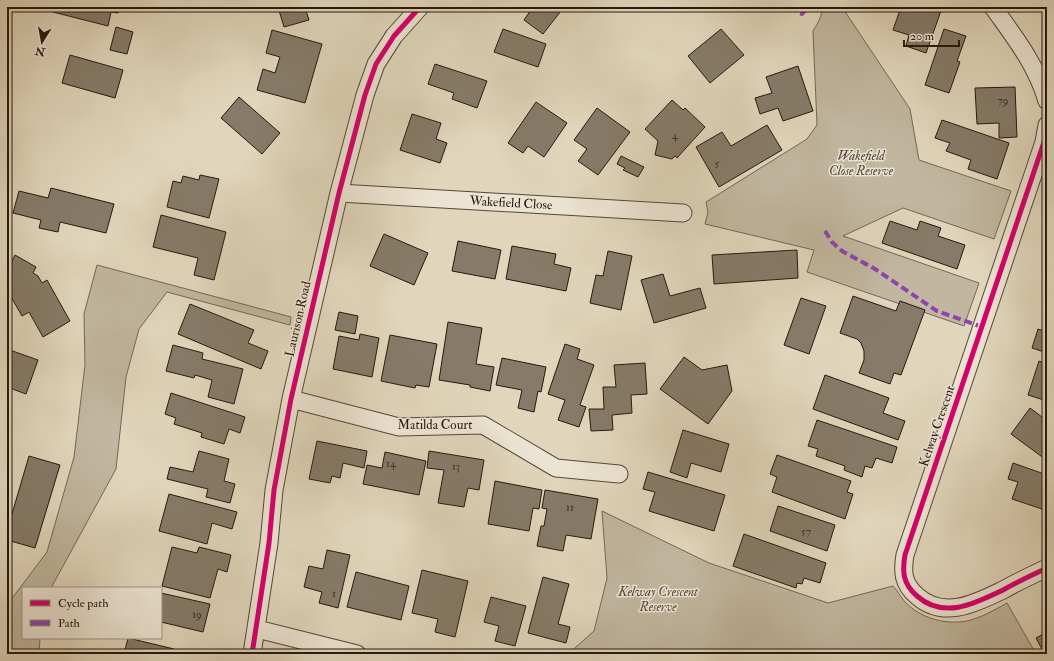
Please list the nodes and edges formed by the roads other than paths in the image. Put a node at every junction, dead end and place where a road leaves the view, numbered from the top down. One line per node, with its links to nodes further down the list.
1 (420, 7): 5 (street, Laurison Road)
2 (993, 7): 3 (street)
3 (1047, 101)
4 (1047, 125): 9 (street, Kelway Crescent)
5 (339, 193): 6 (street, Wakefield Close); 7 (street, Laurison Road)
6 (683, 213)
7 (291, 399): 8 (street, Matilda Court); 10 (street, Laurison Road)
8 (619, 474)
9 (1047, 568)
10 (257, 630): 11 (street, Laurison Road); 12 (street)
11 (252, 654)
12 (357, 654)

